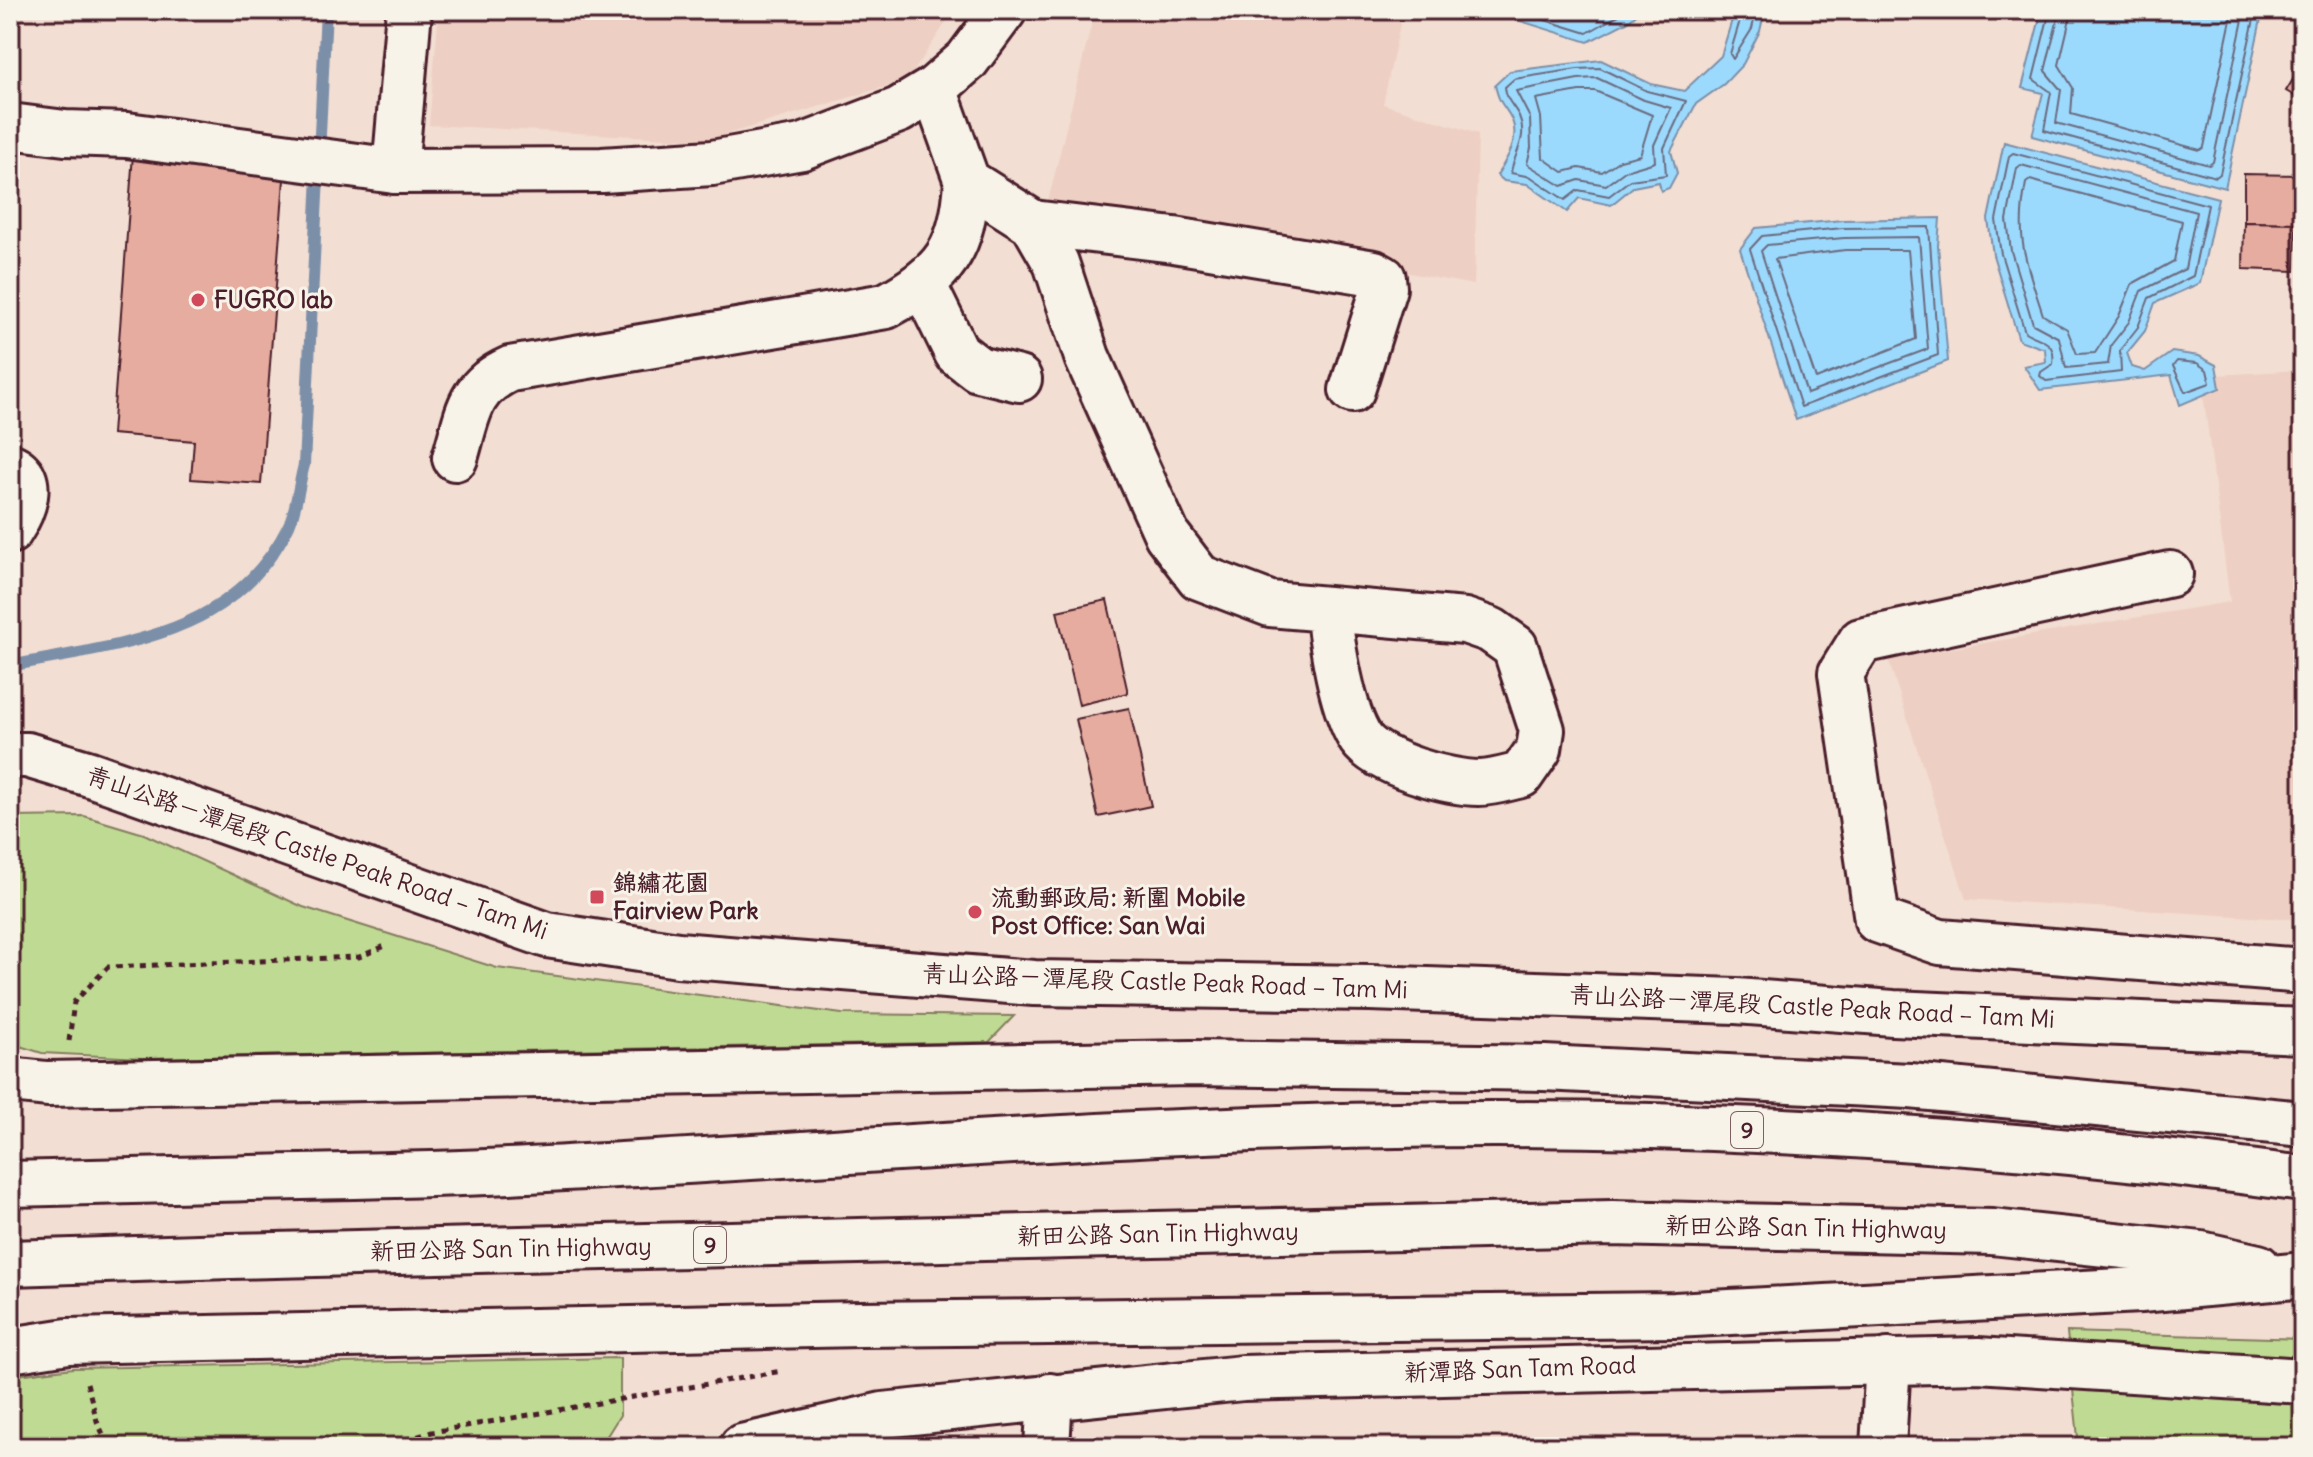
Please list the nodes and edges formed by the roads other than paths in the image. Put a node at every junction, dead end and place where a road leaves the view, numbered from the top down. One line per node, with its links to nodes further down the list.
1 (409, 10): 5 (main road)
2 (1004, 10): 3 (main road)
3 (934, 89): 5 (main road); 6 (main road)
4 (10, 126): 5 (main road)
5 (395, 171)
6 (967, 181): 7 (main road); 8 (main road)
7 (1033, 223): 10 (main road); 15 (main road)
8 (924, 286): 9 (main road); 11 (main road)
9 (1019, 379)
10 (1352, 390)
11 (455, 458)
12 (10, 466): 13 (main road)
13 (10, 531)
14 (2170, 574): 17 (main road)
15 (1328, 609): 15 (main road)
16 (10, 755): 18 (main road, 青山公路－潭尾段 Castle Peak Road – Tam Mi)
17 (2303, 971)
18 (2303, 1031)
19 (10, 1080): 20 (main road)
20 (2303, 1124)
21 (2303, 1179): 22 (main road, 9, bridge)
22 (10, 1184)
23 (10, 1263): 24 (main road, 新田公路 San Tin Highway / 9, bridge)
24 (2298, 1276): 25 (main road)
25 (10, 1350)
26 (1888, 1361): 27 (main road, 新潭路 San Tam Road); 28 (main road, 新潭路 San Tam Road); 31 (main road)
27 (2303, 1381)
28 (1050, 1396): 29 (main road, 新潭路 San Tam Road); 30 (main road)
29 (742, 1447)
30 (1047, 1447)
31 (1883, 1447)

